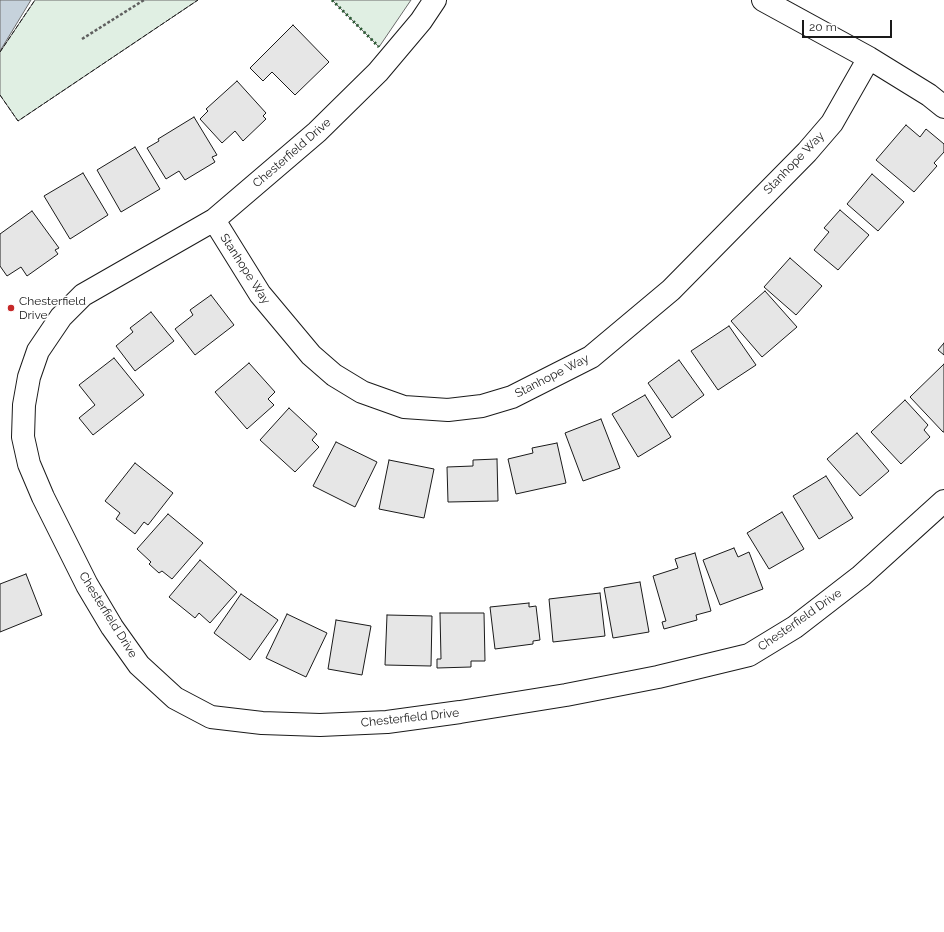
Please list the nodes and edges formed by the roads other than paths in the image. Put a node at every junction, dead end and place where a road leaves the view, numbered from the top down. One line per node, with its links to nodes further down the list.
1 (435, 0): 5 (street, Chesterfield Drive)
2 (762, 0): 3 (street)
3 (869, 58): 4 (street); 5 (street, Stanhope Way)
4 (944, 107)
5 (214, 220): 6 (street, Chesterfield Drive)
6 (944, 501)

